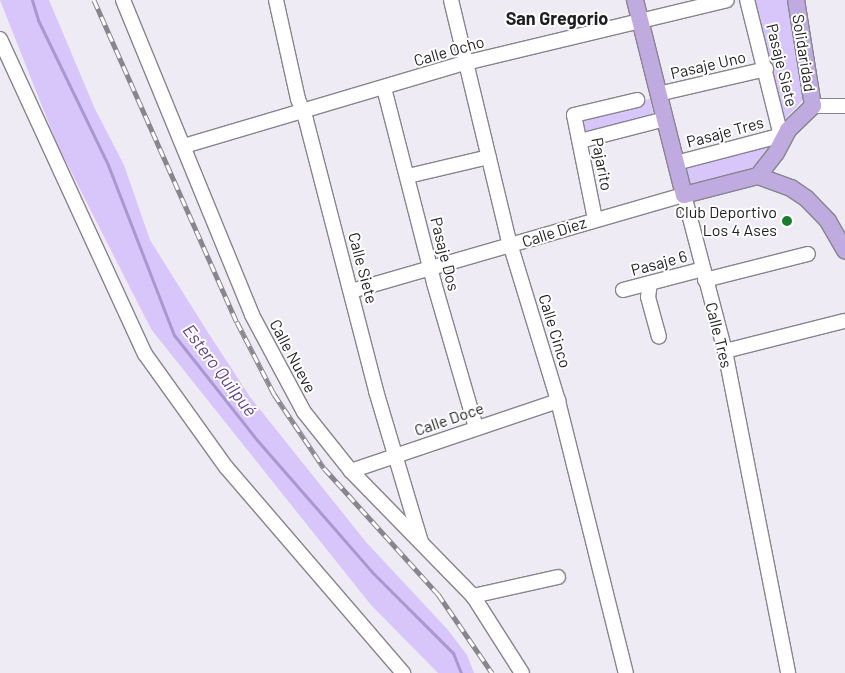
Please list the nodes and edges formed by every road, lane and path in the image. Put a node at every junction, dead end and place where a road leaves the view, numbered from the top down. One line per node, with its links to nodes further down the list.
1 (123, 0): 21 (street, Calle Nueve)
2 (276, 0): 17 (street, Calle Siete)
3 (451, 0): 10 (street, Calle Cinco)
4 (635, 0): 8 (main road, Calle Tres)
5 (727, 0): 8 (street, Calle Ocho)
6 (747, 0): 11 (street, Pasaje Siete)
7 (796, 0): 15 (main road, Solidaridad)
8 (640, 22): 10 (street, Calle Ocho); 13 (main road, Calle Tres)
9 (0, 39): 46 (street)
10 (465, 63): 12 (street, Calle Ocho); 22 (street, Calle Cinco)
11 (766, 69): 13 (street, Pasaje Uno); 19 (street, Pasaje Siete)
12 (384, 88): 17 (street, Calle Ocho); 24 (street, Pasaje Dos)
13 (658, 94): 18 (main road, Calle Tres)
14 (637, 100): 20 (street, Pajarito)
15 (813, 106): 16 (street); 19 (main road)
16 (845, 106)
17 (302, 110): 21 (street, Calle Ocho); 35 (street, Calle Siete)
18 (665, 120): 20 (street); 23 (main road, Calle Tres)
19 (782, 140): 23 (street, Pasaje Tres); 25 (main road)
20 (580, 141): 27 (street, Pajarito)
21 (184, 146): 42 (street, Calle Nueve)
22 (489, 157): 24 (street); 28 (street, Calle Cinco)
23 (676, 163): 26 (main road, Calle Tres)
24 (408, 176): 31 (street, Pasaje Dos)
25 (758, 176): 26 (main road, Calle Diez); 29 (main road)
26 (684, 195): 27 (street, Calle Diez); 32 (street, Calle Tres)
27 (594, 219): 28 (street, Calle Diez)
28 (511, 246): 31 (street, Calle Diez); 39 (street, Calle Cinco)
29 (845, 250)
30 (808, 254): 32 (street, Pasaje 6)
31 (430, 269): 35 (street, Calle Diez); 40 (street, Pasaje Dos)
32 (704, 275): 33 (street, Pasaje 6); 38 (street, Calle Tres)
33 (650, 283): 34 (street, Pasaje 6); 37 (street)
34 (624, 290)
35 (351, 291): 41 (street, Calle Siete)
36 (844, 321): 38 (street)
37 (659, 337)
38 (725, 351): 49 (street, Calle Tres)
39 (558, 401): 40 (street, Calle Doce); 48 (street, Calle Cinco)
40 (476, 428): 41 (street, Calle Doce)
41 (394, 457): 42 (street, Calle Doce); 43 (street, Calle Siete)
42 (351, 471): 43 (street, Calle Nueve)
43 (421, 543): 45 (street, Calle Nueve)
44 (558, 577): 45 (street)
45 (473, 596): 47 (street, Calle Nueve)
46 (403, 673)
47 (522, 673)
48 (626, 673)
49 (788, 673)

